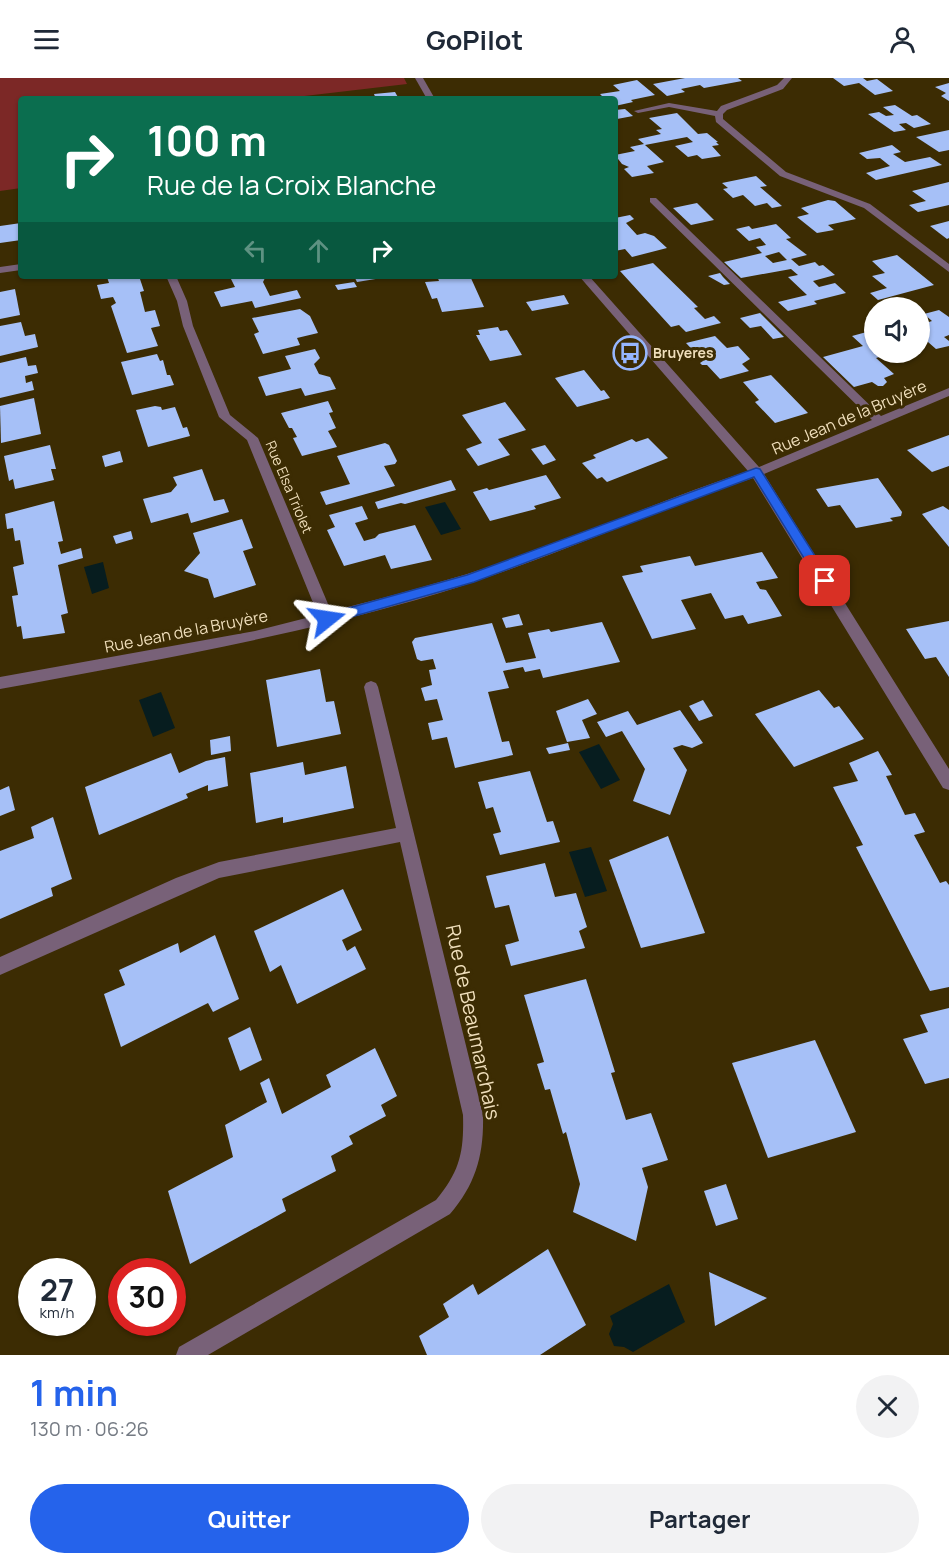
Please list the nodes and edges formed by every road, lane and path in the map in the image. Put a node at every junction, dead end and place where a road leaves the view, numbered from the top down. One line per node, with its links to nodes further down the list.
1 (419, 78): 3 (street)
2 (788, 78): 5 (street)
3 (430, 96)
4 (638, 111): 5 (street)
5 (719, 114): 8 (street)
6 (653, 200): 13 (street)
7 (18, 267): 9 (street)
8 (949, 269)
9 (0, 270)
10 (172, 279): 15 (street, Rue Elsa Triolet)
11 (587, 279): 14 (street)
12 (949, 392): 13 (street, Rue Jean de la Bruyère)
13 (879, 421): 14 (street, Rue Jean de la Bruyère)
14 (756, 472): 15 (street, Rue Jean de la Bruyère); 18 (street)
15 (327, 619): 16 (street, Rue Jean de la Bruyère)
16 (0, 683)
17 (371, 687): 19 (street, Rue de Beaumarchais)
18 (949, 783)
19 (407, 833): 20 (street); 21 (street, Rue de Beaumarchais)
20 (0, 966)
21 (187, 1355)

